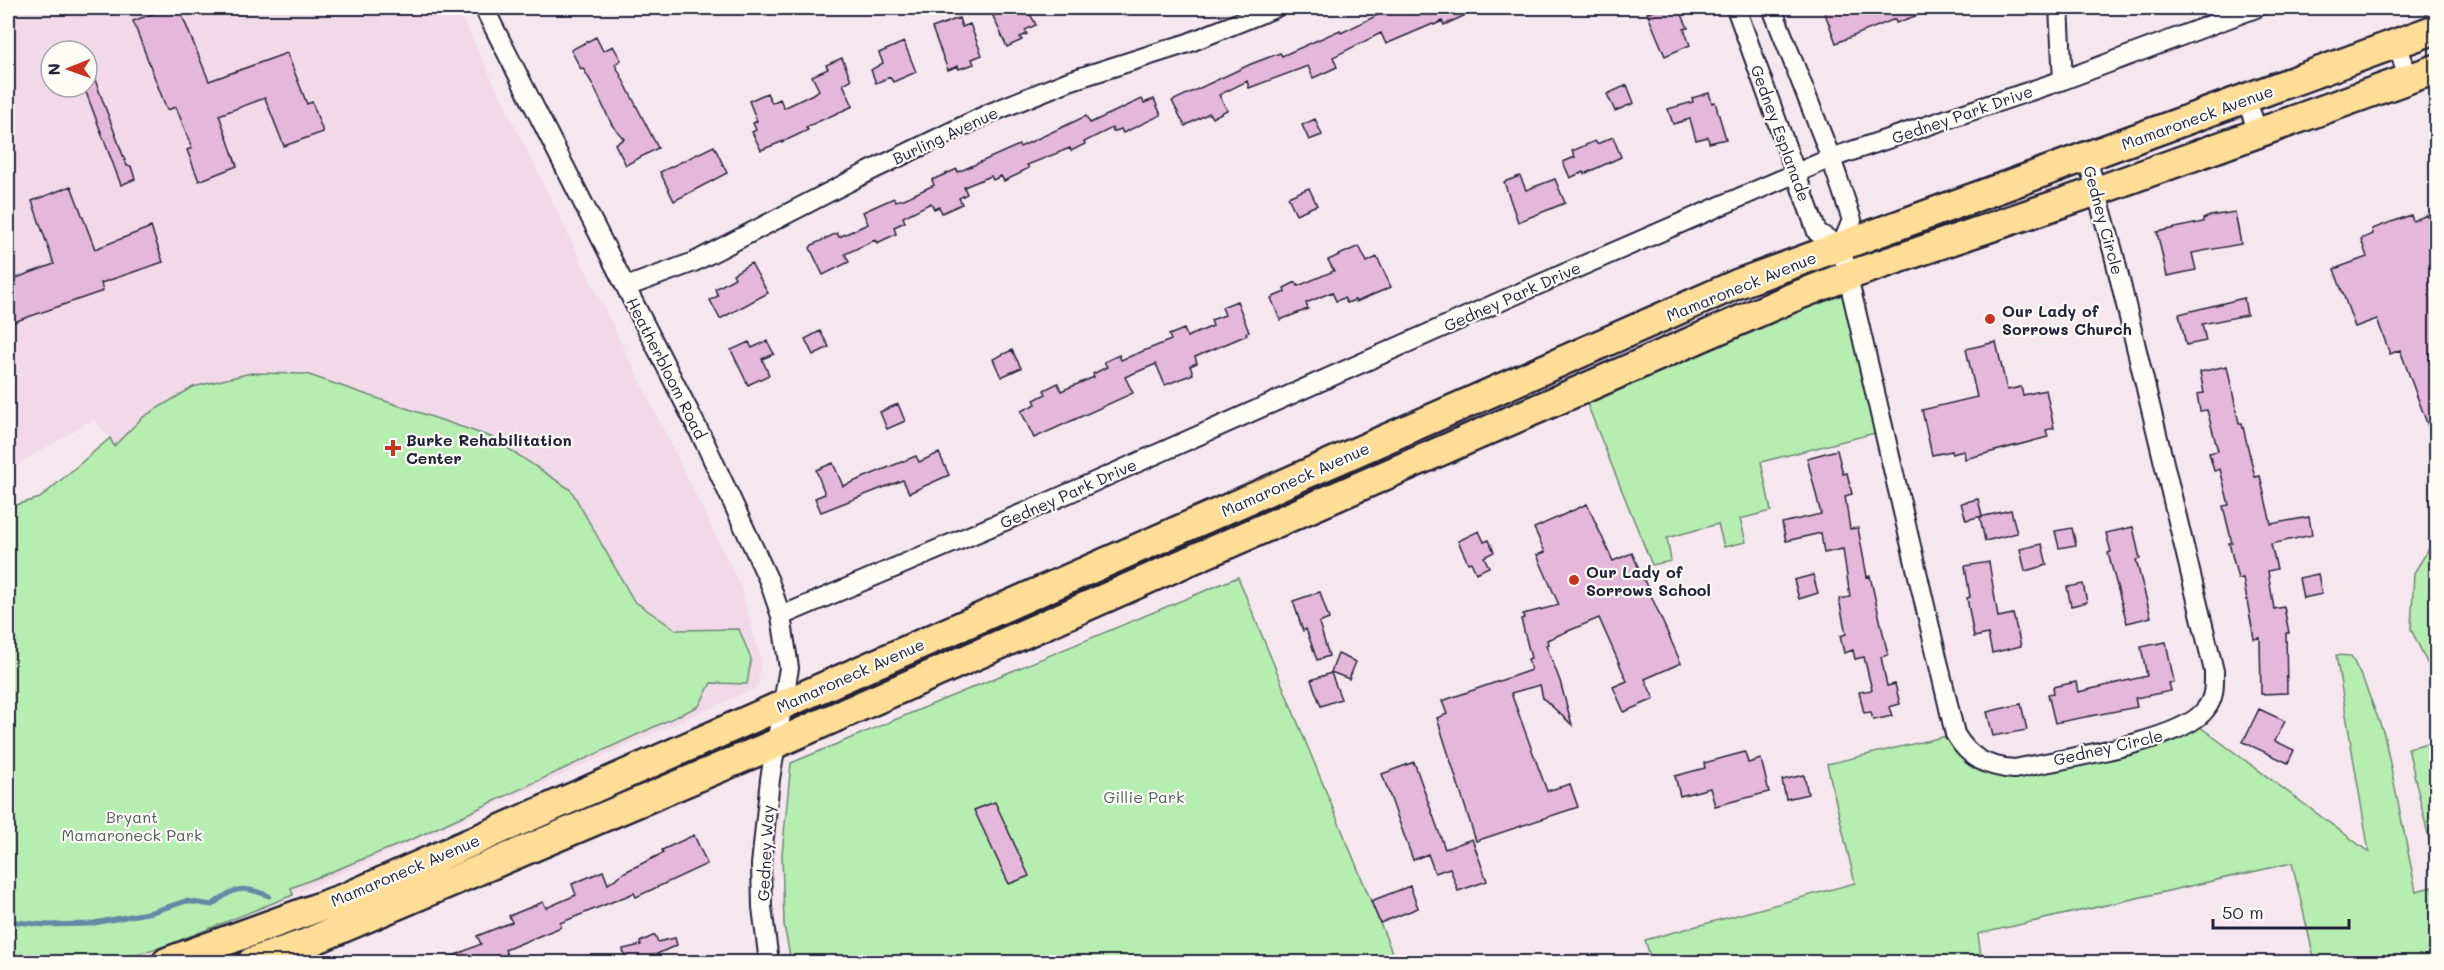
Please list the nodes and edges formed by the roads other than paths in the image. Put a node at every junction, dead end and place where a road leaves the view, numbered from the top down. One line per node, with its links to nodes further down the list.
1 (484, 8): 20 (street, Heatherbloom Road)
2 (1275, 8): 20 (street, Burling Avenue)
3 (1736, 8): 16 (street, Gedney Esplanade)
4 (1773, 8): 14 (street)
5 (2059, 8): 10 (street)
6 (2256, 8): 10 (street, Gedney Park Drive)
7 (2436, 29): 8 (main road, Mamaroneck Avenue)
8 (2398, 44): 11 (street); 12 (main road, Mamaroneck Avenue)
9 (2436, 69): 11 (main road, Mamaroneck Avenue)
10 (2063, 80): 14 (street, Gedney Park Drive)
11 (2408, 80): 13 (main road, Mamaroneck Avenue)
12 (2246, 99): 13 (street); 15 (main road, Mamaroneck Avenue)
13 (2258, 132): 17 (main road, Mamaroneck Avenue)
14 (1831, 158): 16 (street, Gedney Park Drive); 18 (street)
15 (2087, 158): 17 (street, Gedney Circle); 18 (main road, Mamaroneck Avenue)
16 (1797, 174): 18 (street, Gedney Esplanade); 21 (street, Gedney Park Drive)
17 (2097, 191): 19 (main road, Mamaroneck Avenue); 19 (street, Gedney Circle)
18 (1841, 247): 19 (street); 22 (main road, Mamaroneck Avenue)
19 (1847, 276): 23 (main road, Mamaroneck Avenue)
20 (626, 287): 21 (street, Heatherbloom Road)
21 (781, 616): 22 (street, Heatherbloom Road)
22 (782, 705): 23 (street, Heatherbloom Road); 24 (main road, Mamaroneck Avenue)
23 (775, 744): 25 (main road, Mamaroneck Avenue); 26 (street, Gedney Way)
24 (167, 963)
25 (252, 963)
26 (769, 963)

